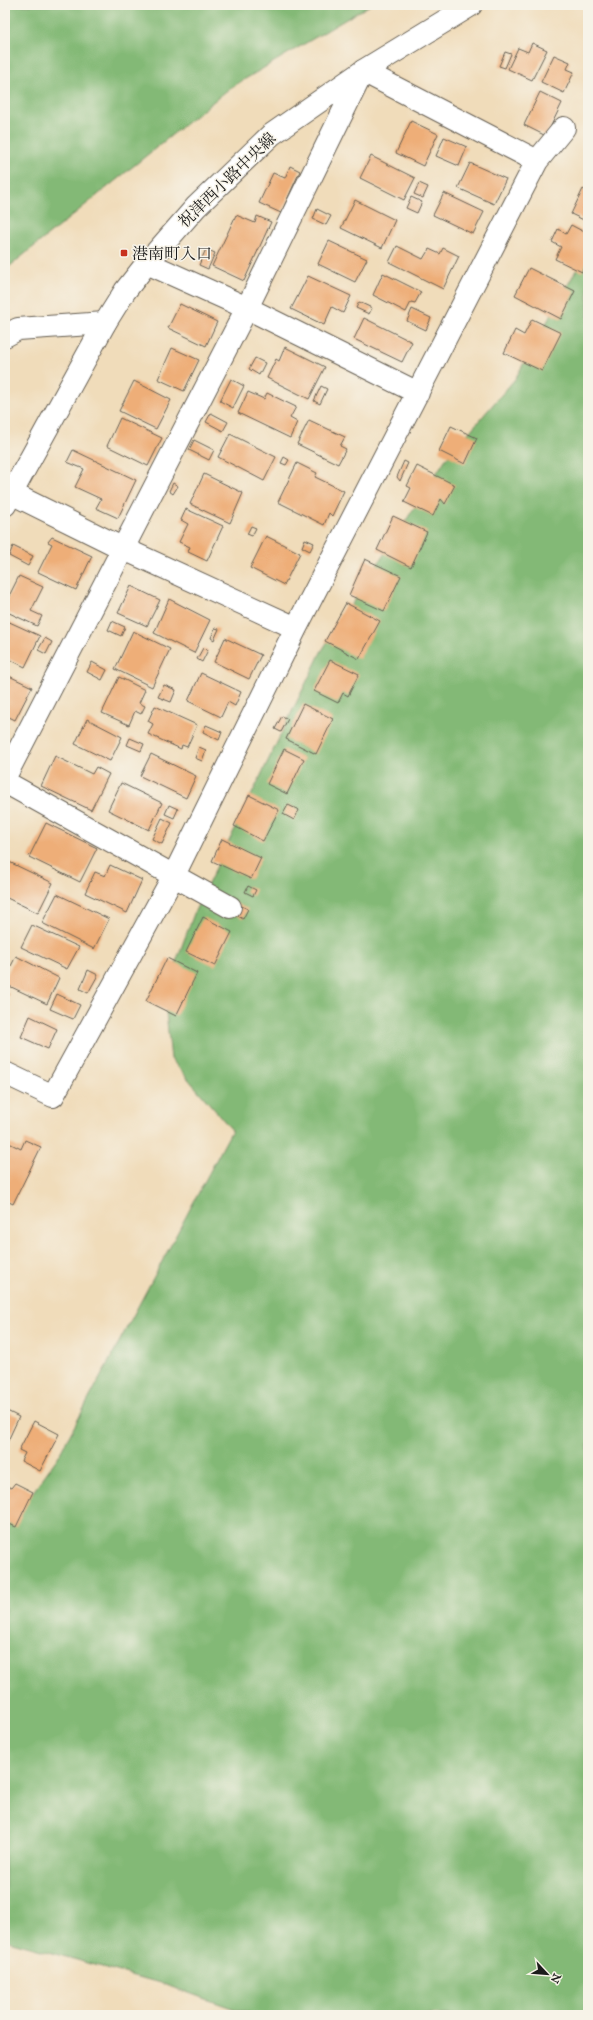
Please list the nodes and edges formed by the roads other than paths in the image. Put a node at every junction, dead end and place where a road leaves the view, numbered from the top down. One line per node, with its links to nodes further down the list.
1 (471, 5): 2 (street, 祝津西小路中央線)
2 (363, 71): 4 (street); 5 (street, 祝津西小路中央線); 6 (street)
3 (564, 128): 4 (street)
4 (537, 161): 9 (street)
5 (147, 263): 6 (street); 7 (street, 祝津西小路中央線)
6 (247, 308): 9 (street); 11 (street)
7 (105, 323): 8 (street); 10 (street, 祝津西小路中央線)
8 (5, 336)
9 (418, 393): 12 (street)
10 (8, 499): 11 (street)
11 (122, 548): 12 (street); 13 (street)
12 (296, 628): 15 (street)
13 (5, 777)
14 (5, 782): 15 (street)
15 (173, 877): 16 (street); 17 (street)
16 (230, 907)
17 (5, 1073)

